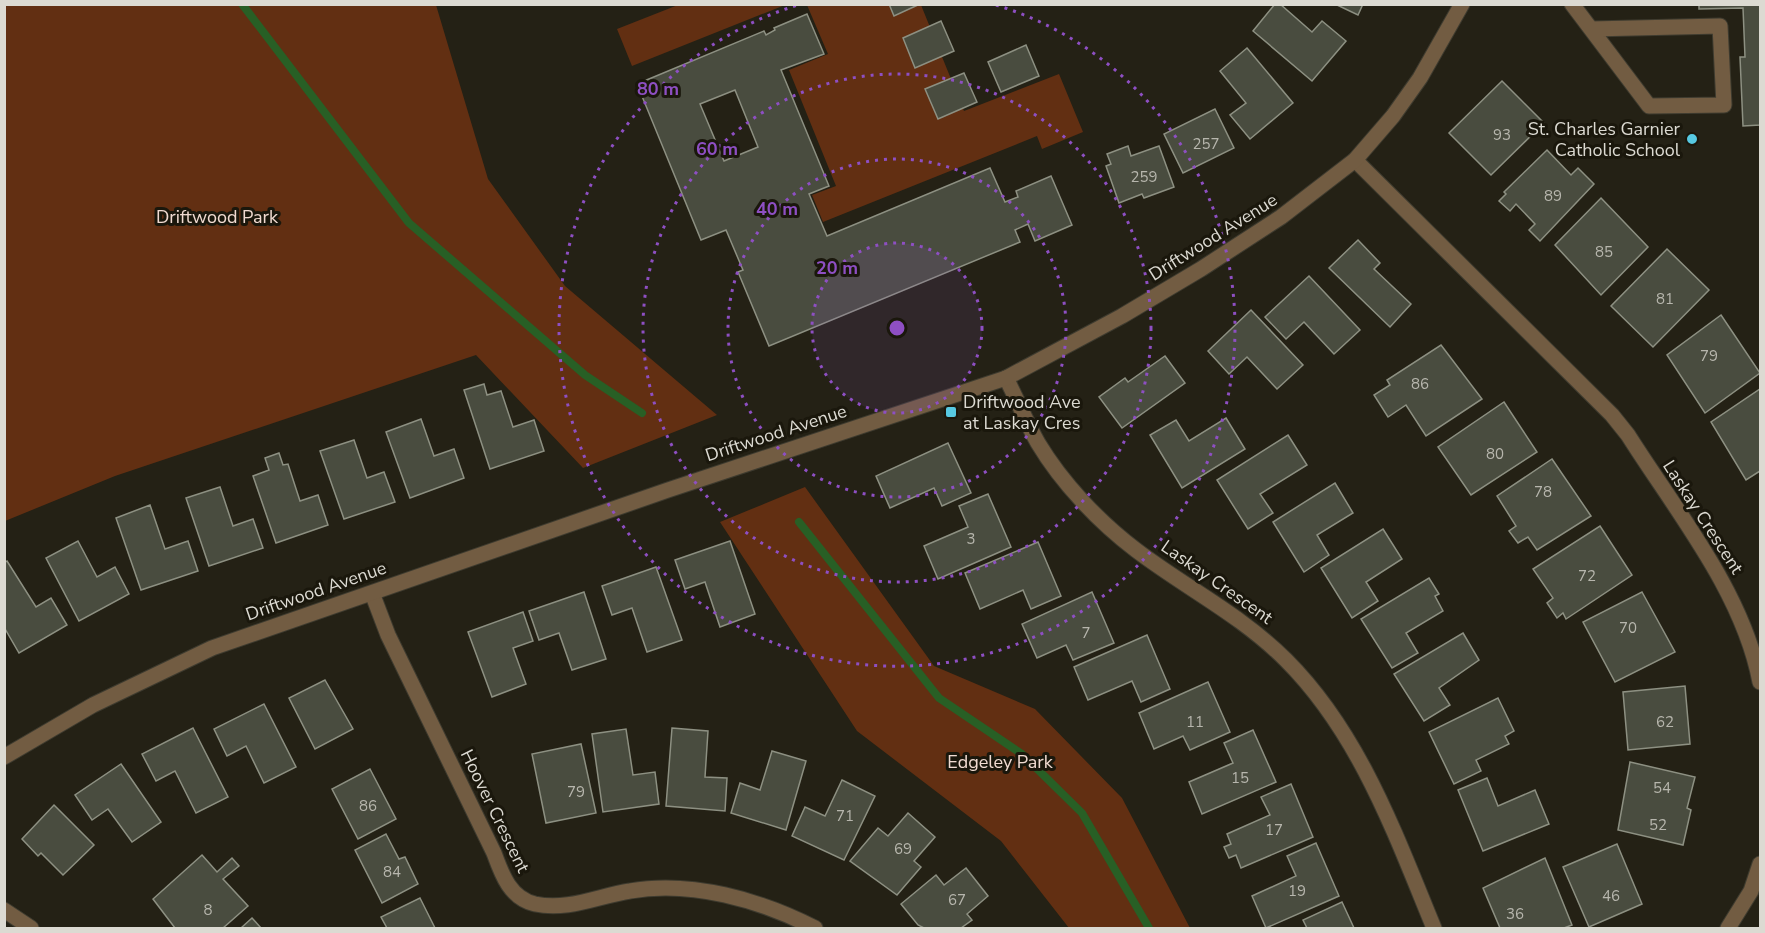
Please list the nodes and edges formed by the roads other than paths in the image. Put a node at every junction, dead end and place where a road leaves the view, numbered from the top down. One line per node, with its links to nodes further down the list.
1 (1462, 4): 4 (street, Driftwood Avenue)
2 (1572, 4): 3 (street)
3 (1591, 29): 3 (street)
4 (1355, 160): 5 (street, Driftwood Avenue); 7 (street, Laskay Crescent)
5 (1006, 378): 6 (street, Driftwood Avenue); 13 (street, Laskay Crescent)
6 (372, 593): 8 (street, Driftwood Avenue); 12 (street, Hoover Crescent)
7 (1761, 682)
8 (4, 757)
9 (1761, 864): 14 (street)
10 (4, 910): 11 (street)
11 (31, 928)
12 (815, 928)
13 (1434, 928)
14 (1728, 928)

